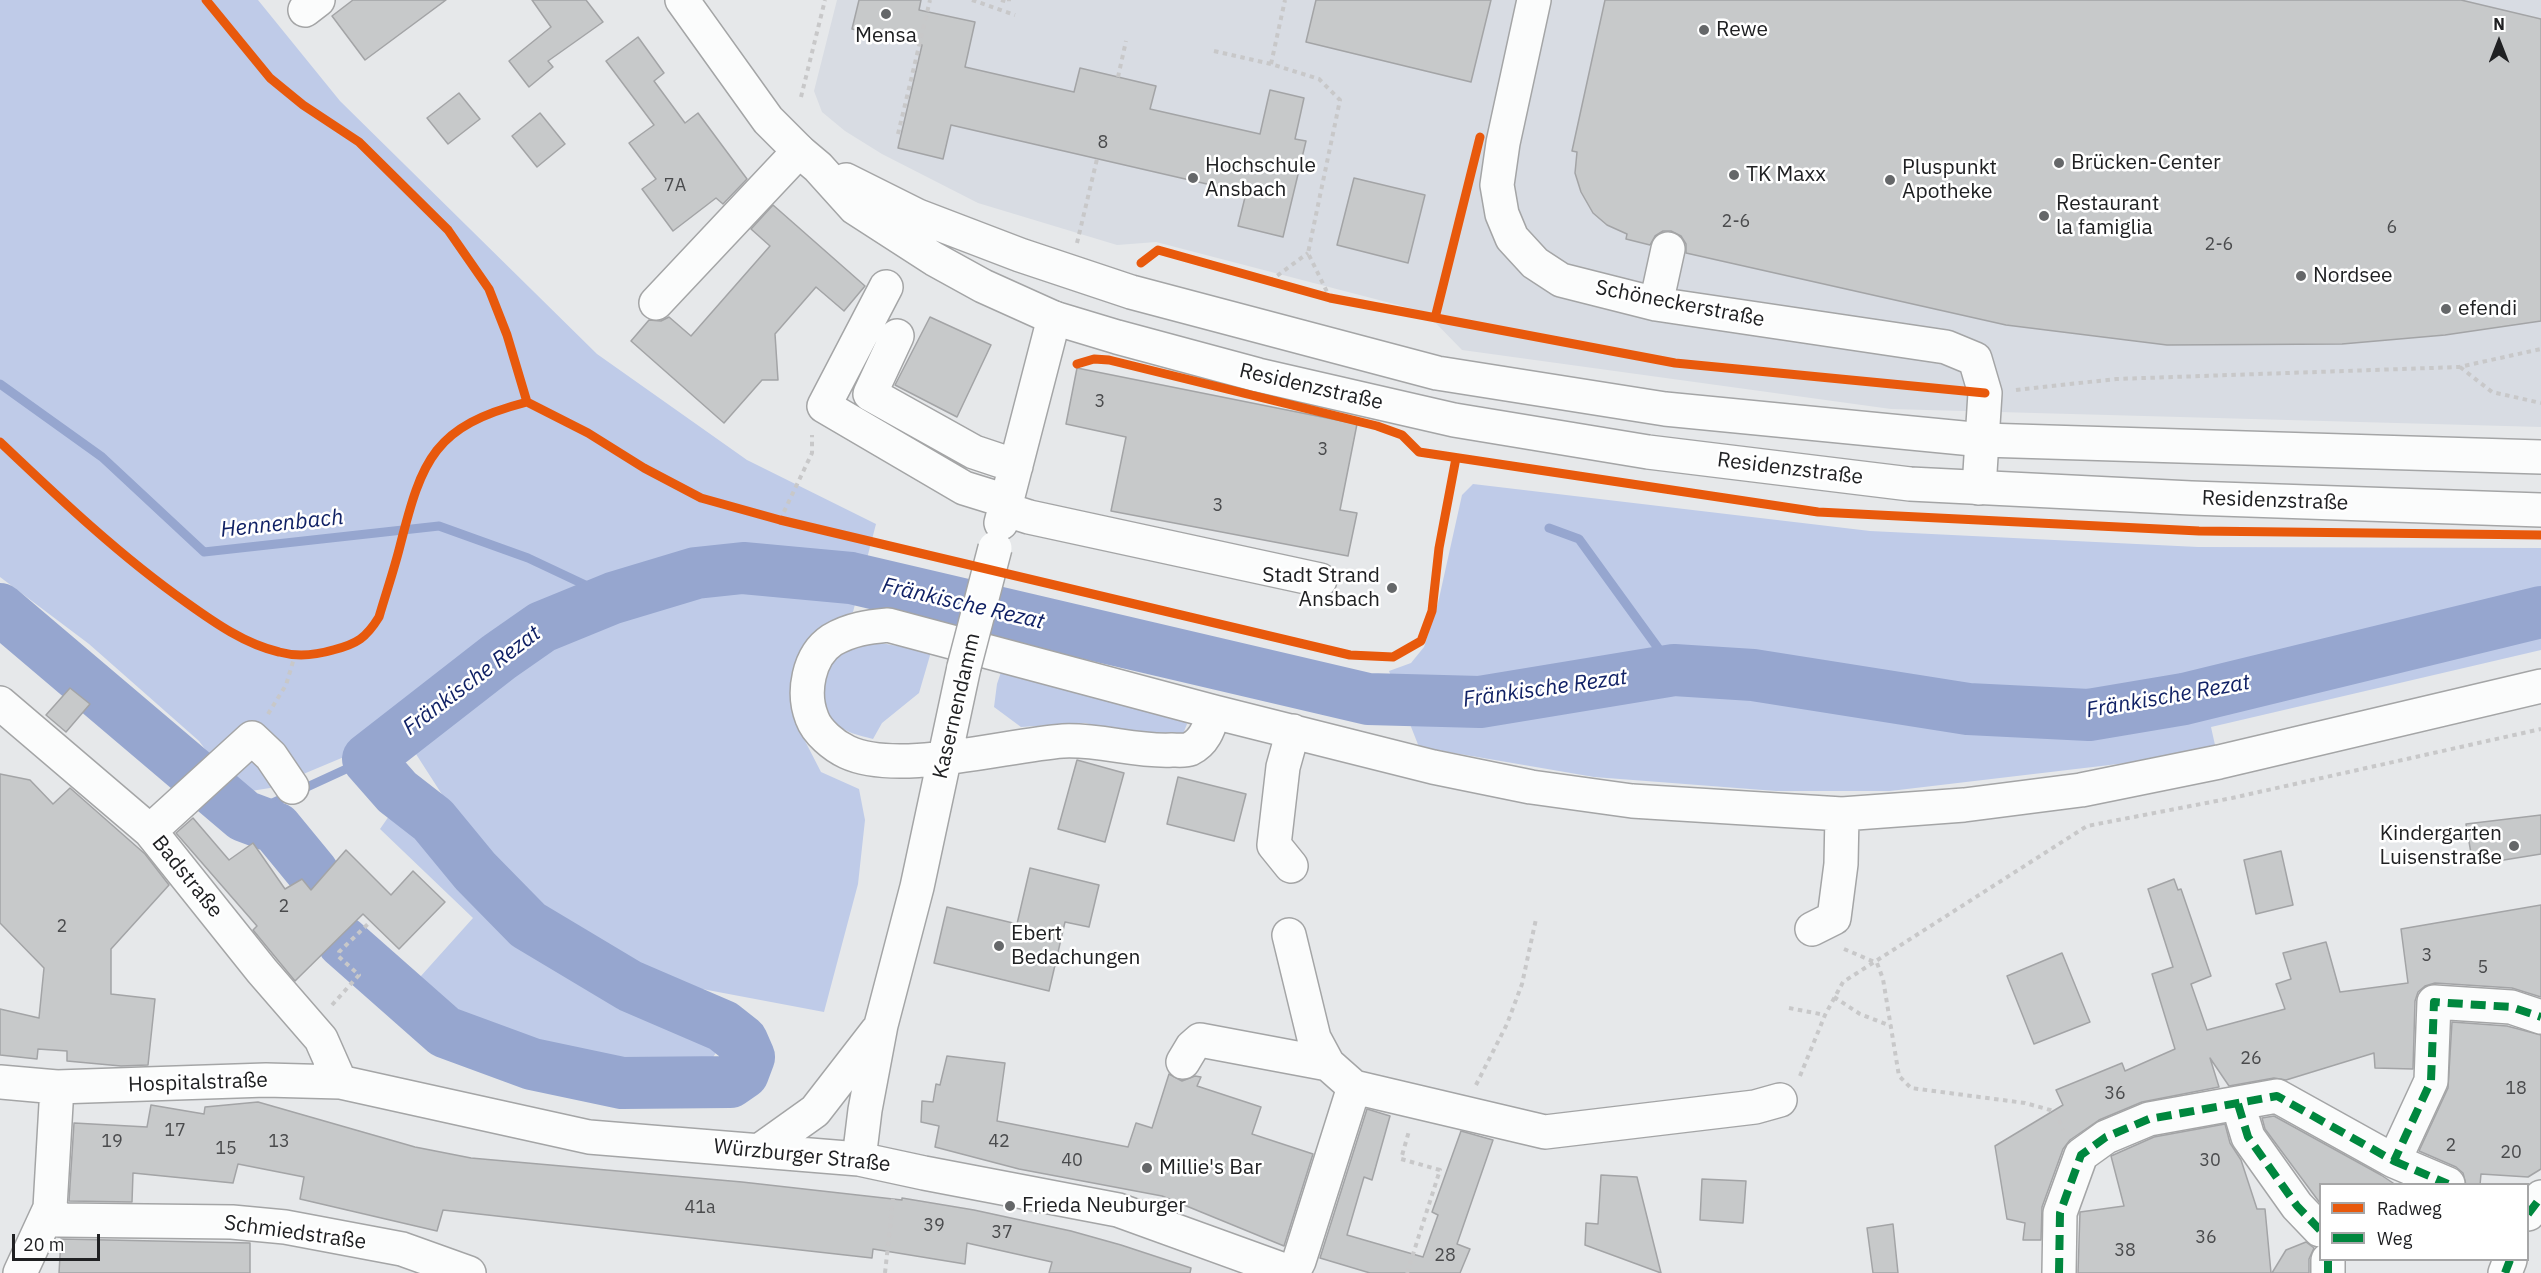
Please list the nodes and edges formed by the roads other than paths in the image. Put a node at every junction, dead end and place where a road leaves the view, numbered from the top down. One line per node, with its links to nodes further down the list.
1 (682, 0): 3 (street, Residenzstraße)
2 (1534, 0): 8 (street, Schöneckerstraße)
3 (808, 159): 5 (street, Residenzstraße); 7 (street); 9 (street, Residenzstraße)
4 (1668, 249): 8 (street)
5 (1074, 259): 9 (street, Kasernendamm); 11 (street, Residenzstraße)
6 (886, 287): 15 (street)
7 (656, 303)
8 (1656, 304): 11 (street, Schöneckerstraße)
9 (1054, 318): 13 (street, Kasernendamm); 14 (street, Residenzstraße)
10 (897, 336): 13 (street)
11 (1983, 440): 12 (street, Residenzstraße); 14 (street, Schöneckerstraße)
12 (2541, 457)
13 (1016, 466): 15 (street, Kasernendamm)
14 (1979, 488): 16 (street, Residenzstraße)
15 (1005, 505): 17 (street); 22 (street, Kasernendamm, bridge)
16 (2541, 510)
17 (1320, 580)
18 (2541, 686): 24 (street)
19 (0, 703): 25 (street, Badstraße)
20 (1214, 712): 21 (street); 22 (street); 22 (street)
21 (1293, 731): 24 (street); 26 (street)
22 (945, 756): 30 (street, Kasernendamm)
23 (292, 787): 25 (street)
24 (1842, 814): 27 (street)
25 (150, 831): 34 (street, Badstraße)
26 (1291, 866)
27 (1812, 929)
28 (1289, 935): 32 (street)
29 (2541, 1017): 41 (street)
30 (881, 1025): 39 (street, Kasernendamm); 40 (street, Kasernendamm)
31 (1183, 1062): 32 (street)
32 (1328, 1064): 36 (street)
33 (0, 1082): 35 (street, Hospitalstraße)
34 (340, 1082): 35 (street, Hospitalstraße); 39 (street, Würzburger Straße)
35 (57, 1087): 44 (street)
36 (1354, 1087): 37 (street); 49 (street)
37 (1780, 1100)
38 (2238, 1104): 41 (street); 46 (street); 50 (street)
39 (759, 1151): 40 (street, Würzburger Straße)
40 (859, 1159): 49 (street, Würzburger Straße)
41 (2394, 1161): 42 (street)
42 (2444, 1183)
43 (2541, 1197): 45 (street)
44 (50, 1208): 47 (street); 48 (street, Schmiedstraße)
45 (2529, 1213)
46 (2319, 1229)
47 (20, 1273)
48 (469, 1273)
49 (1292, 1273)
50 (2059, 1273)

